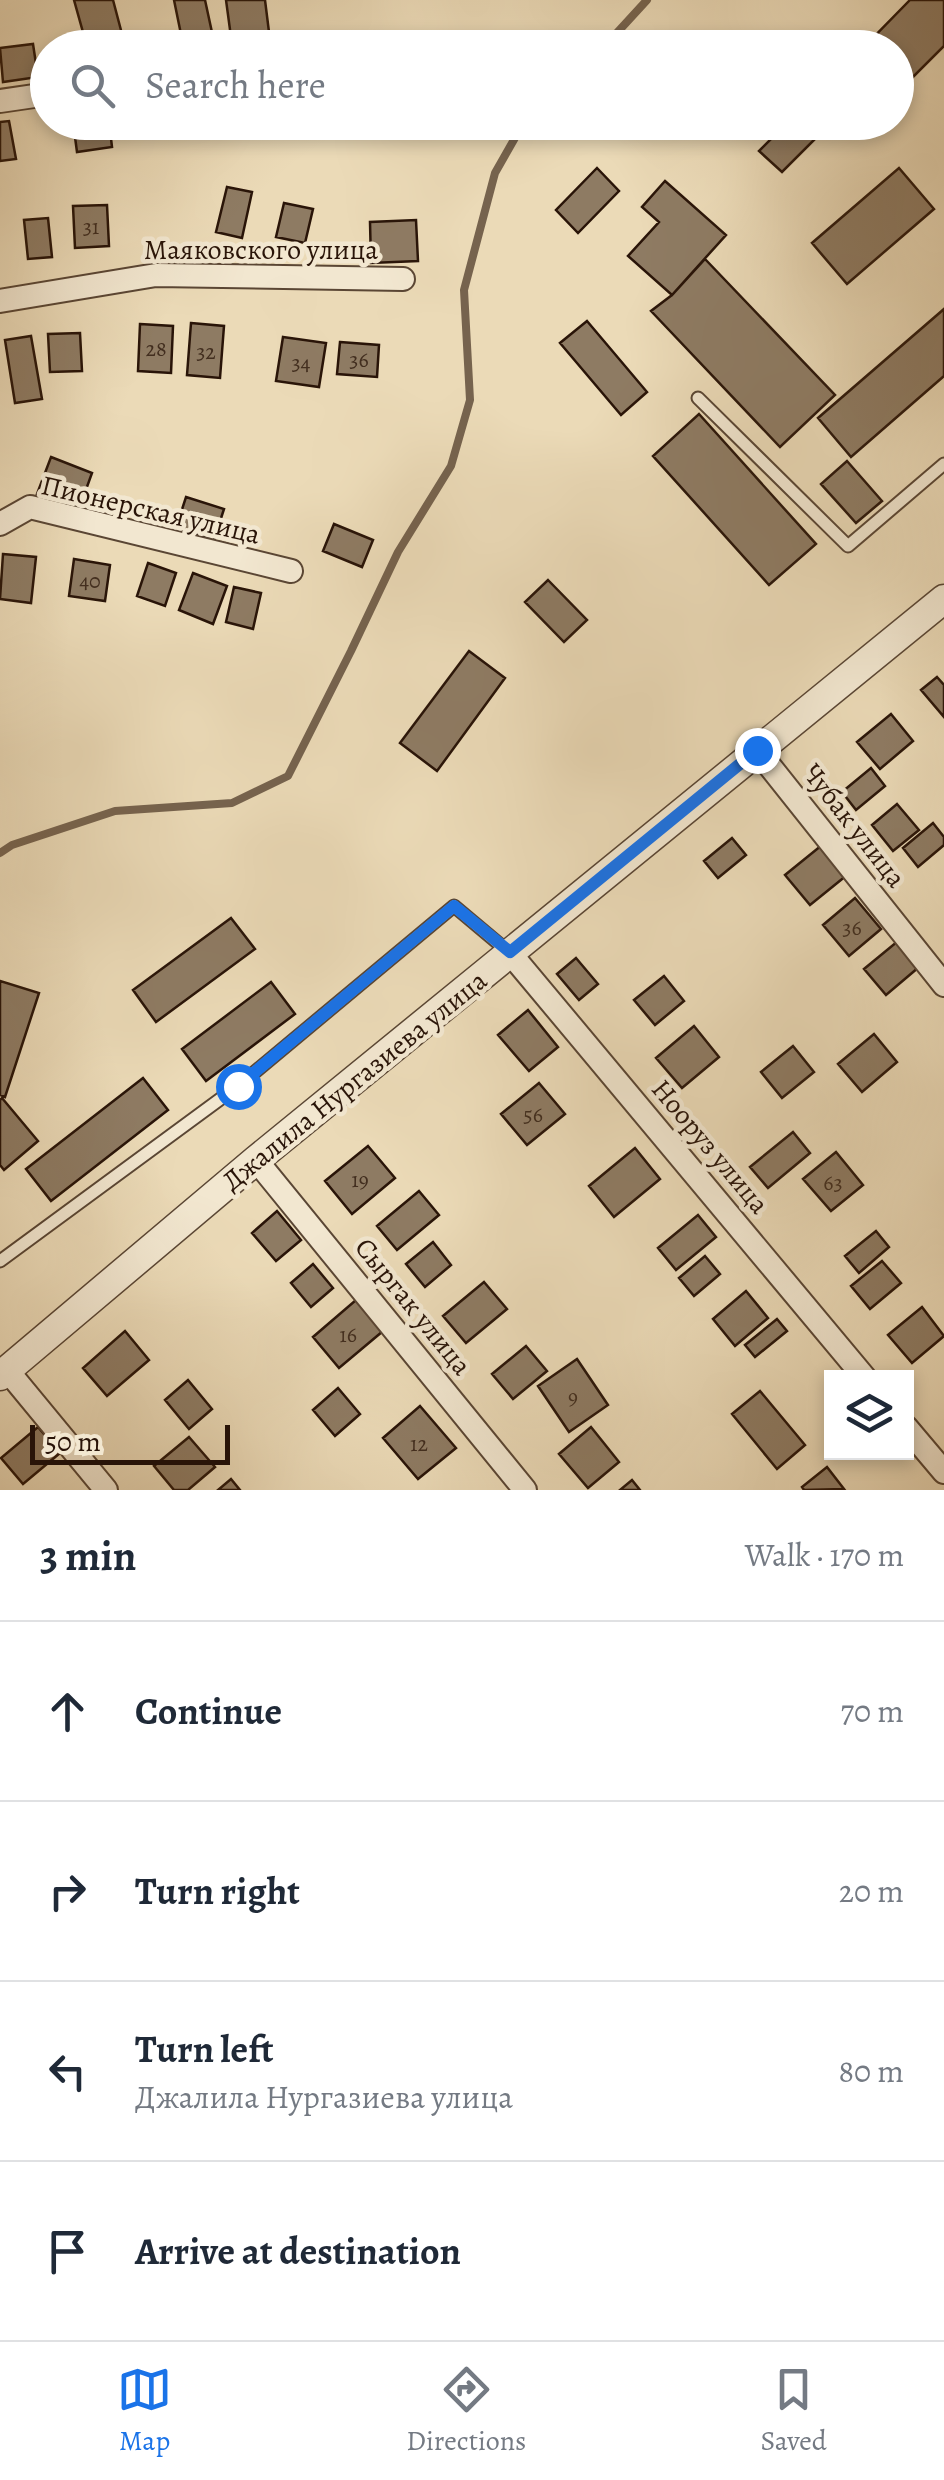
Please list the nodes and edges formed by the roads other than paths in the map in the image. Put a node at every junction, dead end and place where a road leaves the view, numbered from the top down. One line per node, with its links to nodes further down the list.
1 (30, 97): 2 (street)
2 (0, 101)
3 (403, 278): 4 (street, Маяковского улица)
4 (0, 301)
5 (698, 398): 6 (lane)
6 (944, 464)
7 (0, 524): 8 (street, Пионерская улица)
8 (292, 571)
9 (944, 599): 10 (street, Джалила Нургазиева улица)
10 (757, 750): 11 (street, Джалила Нургазиева улица); 12 (street, Чубак улица)
11 (510, 952): 13 (street, Джалила Нургазиева улица); 14 (lane); 15 (street, Нооруз улица)
12 (944, 985)
13 (256, 1160): 16 (street, Джалила Нургазиева улица); 20 (street, Сыргак улица)
14 (0, 1261)
15 (858, 1370)
16 (4, 1373): 19 (street)
17 (914, 1436): 18 (street)
18 (944, 1472)
19 (106, 1490)
20 (525, 1490)

